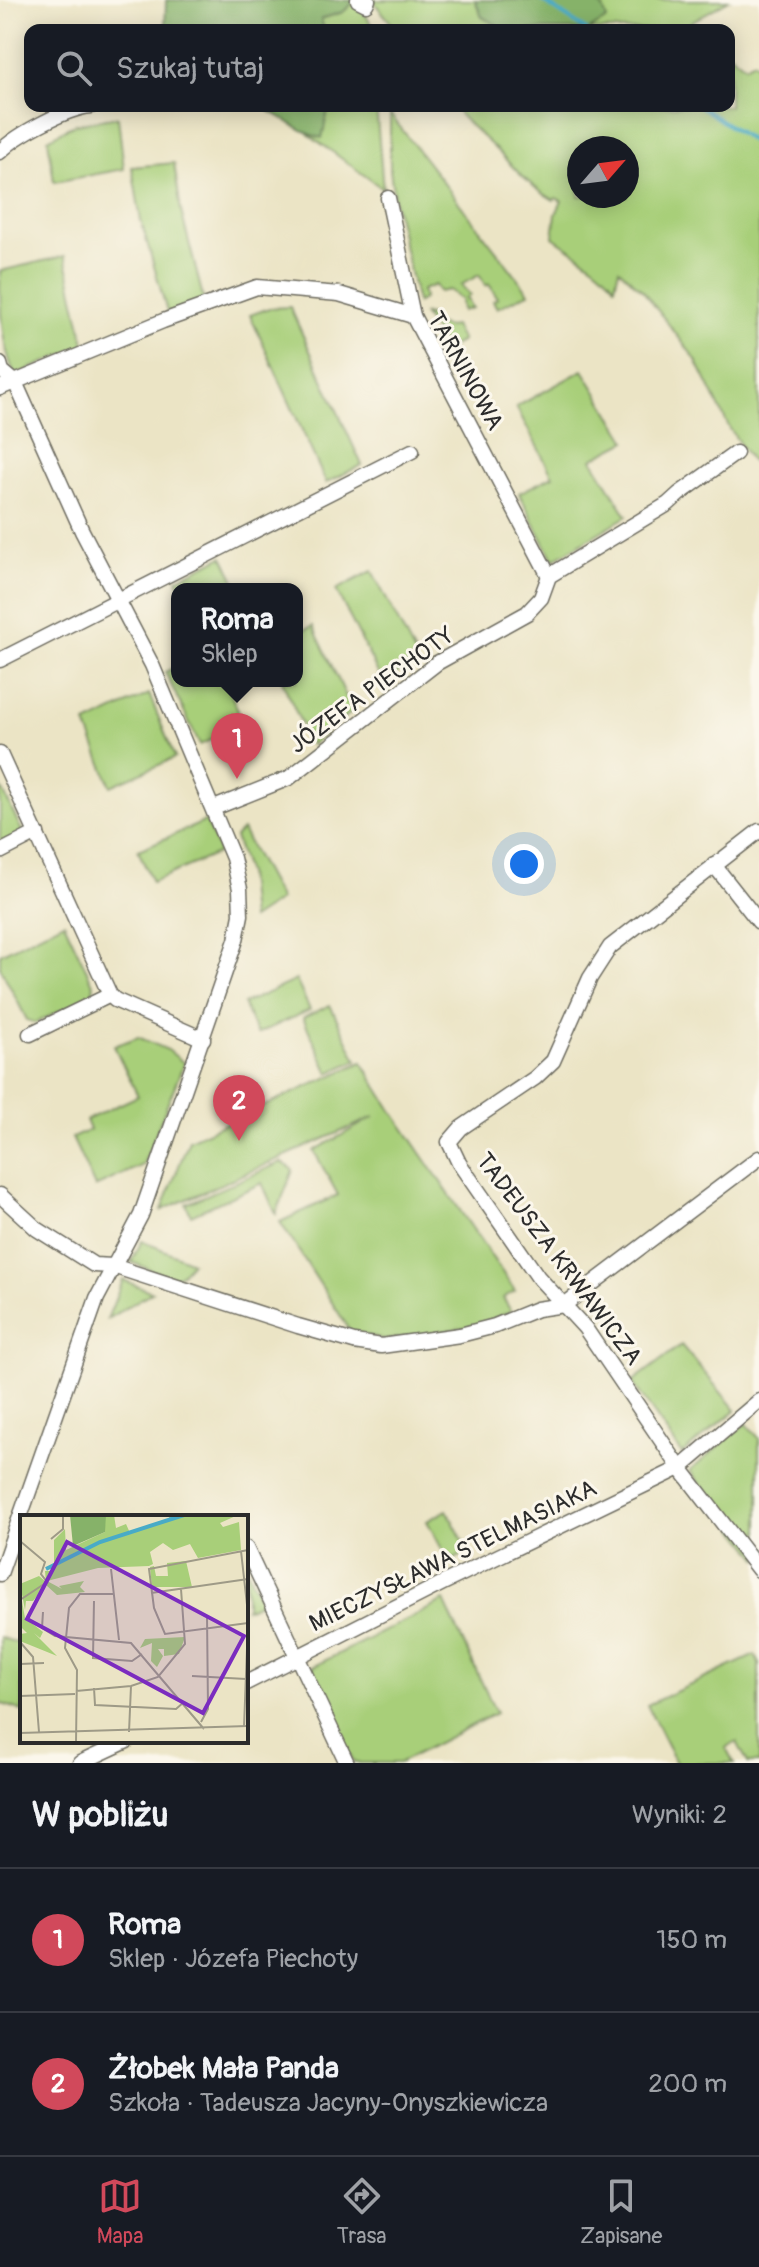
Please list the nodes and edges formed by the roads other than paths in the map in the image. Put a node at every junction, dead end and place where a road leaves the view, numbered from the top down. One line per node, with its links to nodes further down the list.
1 (68, 112): 2 (street)
2 (0, 152)
3 (388, 198): 4 (street)
4 (413, 316): 6 (street, TARNINOWA); 10 (street, TARNINOWA)
5 (0, 364): 6 (street)
6 (15, 382): 7 (street, TARNINOWA); 11 (street)
7 (0, 388)
8 (412, 451): 11 (street)
9 (736, 453): 10 (street, JÓZEFA PIECHOTY)
10 (549, 576): 14 (street, JÓZEFA PIECHOTY)
11 (117, 599): 12 (street); 14 (street)
12 (0, 660)
13 (0, 754): 16 (street)
14 (214, 808): 22 (street)
15 (759, 831): 18 (street, TADEUSZA KRWAWICZA)
16 (37, 833): 17 (street); 20 (street)
17 (0, 852)
18 (714, 865): 19 (street); 26 (street, TADEUSZA KRWAWICZA)
19 (759, 922)
20 (110, 995): 21 (street); 22 (street)
21 (30, 1034)
22 (203, 1039): 25 (street)
23 (759, 1158): 26 (street)
24 (0, 1195): 25 (street)
25 (113, 1266): 26 (street); 31 (street)
26 (564, 1305): 28 (street, TADEUSZA KRWAWICZA)
27 (759, 1401): 28 (street, MIECZYSŁAWA STELMASIAKA)
28 (680, 1468): 30 (street, TADEUSZA KRWAWICZA); 32 (street, MIECZYSŁAWA STELMASIAKA)
29 (248, 1552): 32 (street)
30 (759, 1570)
31 (0, 1571)
32 (297, 1658): 33 (street, MIECZYSŁAWA STELMASIAKA); 36 (street)
33 (248, 1682)
34 (123, 1743): 35 (street)
35 (80, 1763)
36 (347, 1763)

